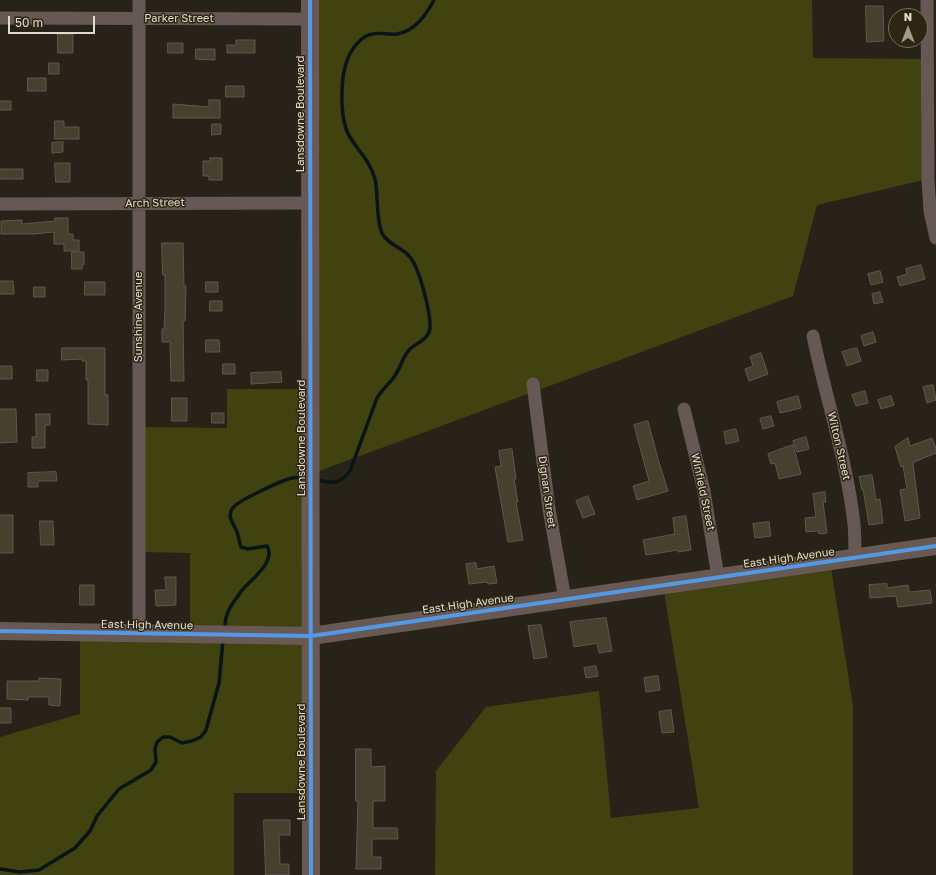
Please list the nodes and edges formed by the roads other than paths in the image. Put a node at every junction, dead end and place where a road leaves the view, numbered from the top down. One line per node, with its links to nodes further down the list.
1 (139, 0): 5 (street, Sunshine Avenue)
2 (310, 0): 6 (street, Lansdowne Boulevard)
3 (927, 0): 10 (street)
4 (0, 18): 5 (street, Parker Street)
5 (139, 19): 6 (street, Parker Street); 7 (street, Sunshine Avenue)
6 (310, 19): 8 (street, Lansdowne Boulevard)
7 (139, 203): 8 (street, Arch Street); 9 (street, Arch Street); 19 (street, Sunshine Avenue)
8 (310, 203): 20 (street, Lansdowne Boulevard)
9 (0, 204)
10 (936, 238)
11 (812, 336): 15 (street, Wilton Street)
12 (533, 384): 17 (street, Dignan Street)
13 (684, 409): 16 (street, Winfield Street)
14 (936, 546): 15 (street, East High Avenue)
15 (855, 557): 16 (street, East High Avenue)
16 (718, 577): 17 (street, East High Avenue)
17 (565, 599): 20 (street, East High Avenue)
18 (0, 631): 19 (street, East High Avenue)
19 (139, 634): 20 (street, East High Avenue)
20 (311, 636): 21 (street, Lansdowne Boulevard)
21 (311, 875)

